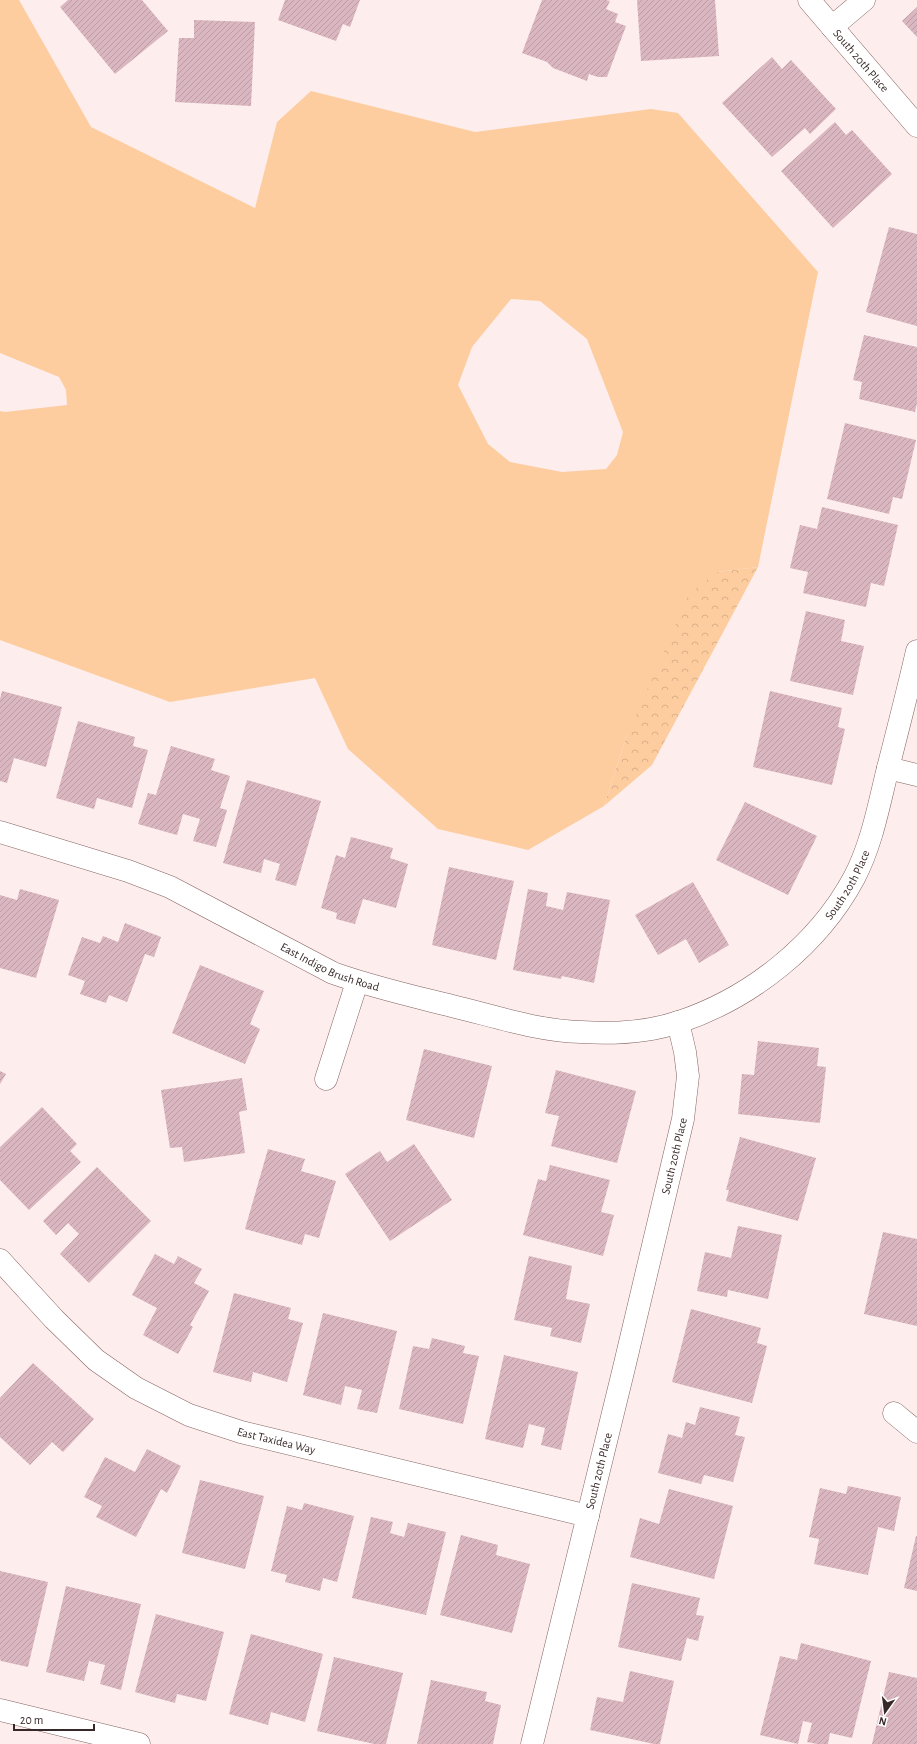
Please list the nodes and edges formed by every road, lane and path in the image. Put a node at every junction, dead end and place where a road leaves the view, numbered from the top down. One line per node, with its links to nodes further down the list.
1 (808, 0): 3 (street)
2 (864, 0): 3 (street, South 20th Place)
3 (832, 27): 4 (street, South 20th Place)
4 (917, 126)
5 (917, 651): 6 (street, South 20th Place)
6 (888, 768): 7 (street); 10 (street, South 20th Place)
7 (917, 775)
8 (0, 832): 9 (street, East Indigo Brush Road)
9 (357, 982): 10 (street, East Indigo Brush Road); 11 (street)
10 (678, 1022): 15 (street, South 20th Place)
11 (326, 1079)
12 (4, 1272): 15 (street, East Taxidea Way)
13 (894, 1413): 14 (street)
14 (917, 1432)
15 (588, 1516): 18 (street, South 20th Place)
16 (0, 1710): 17 (street)
17 (140, 1744)
18 (532, 1744)

